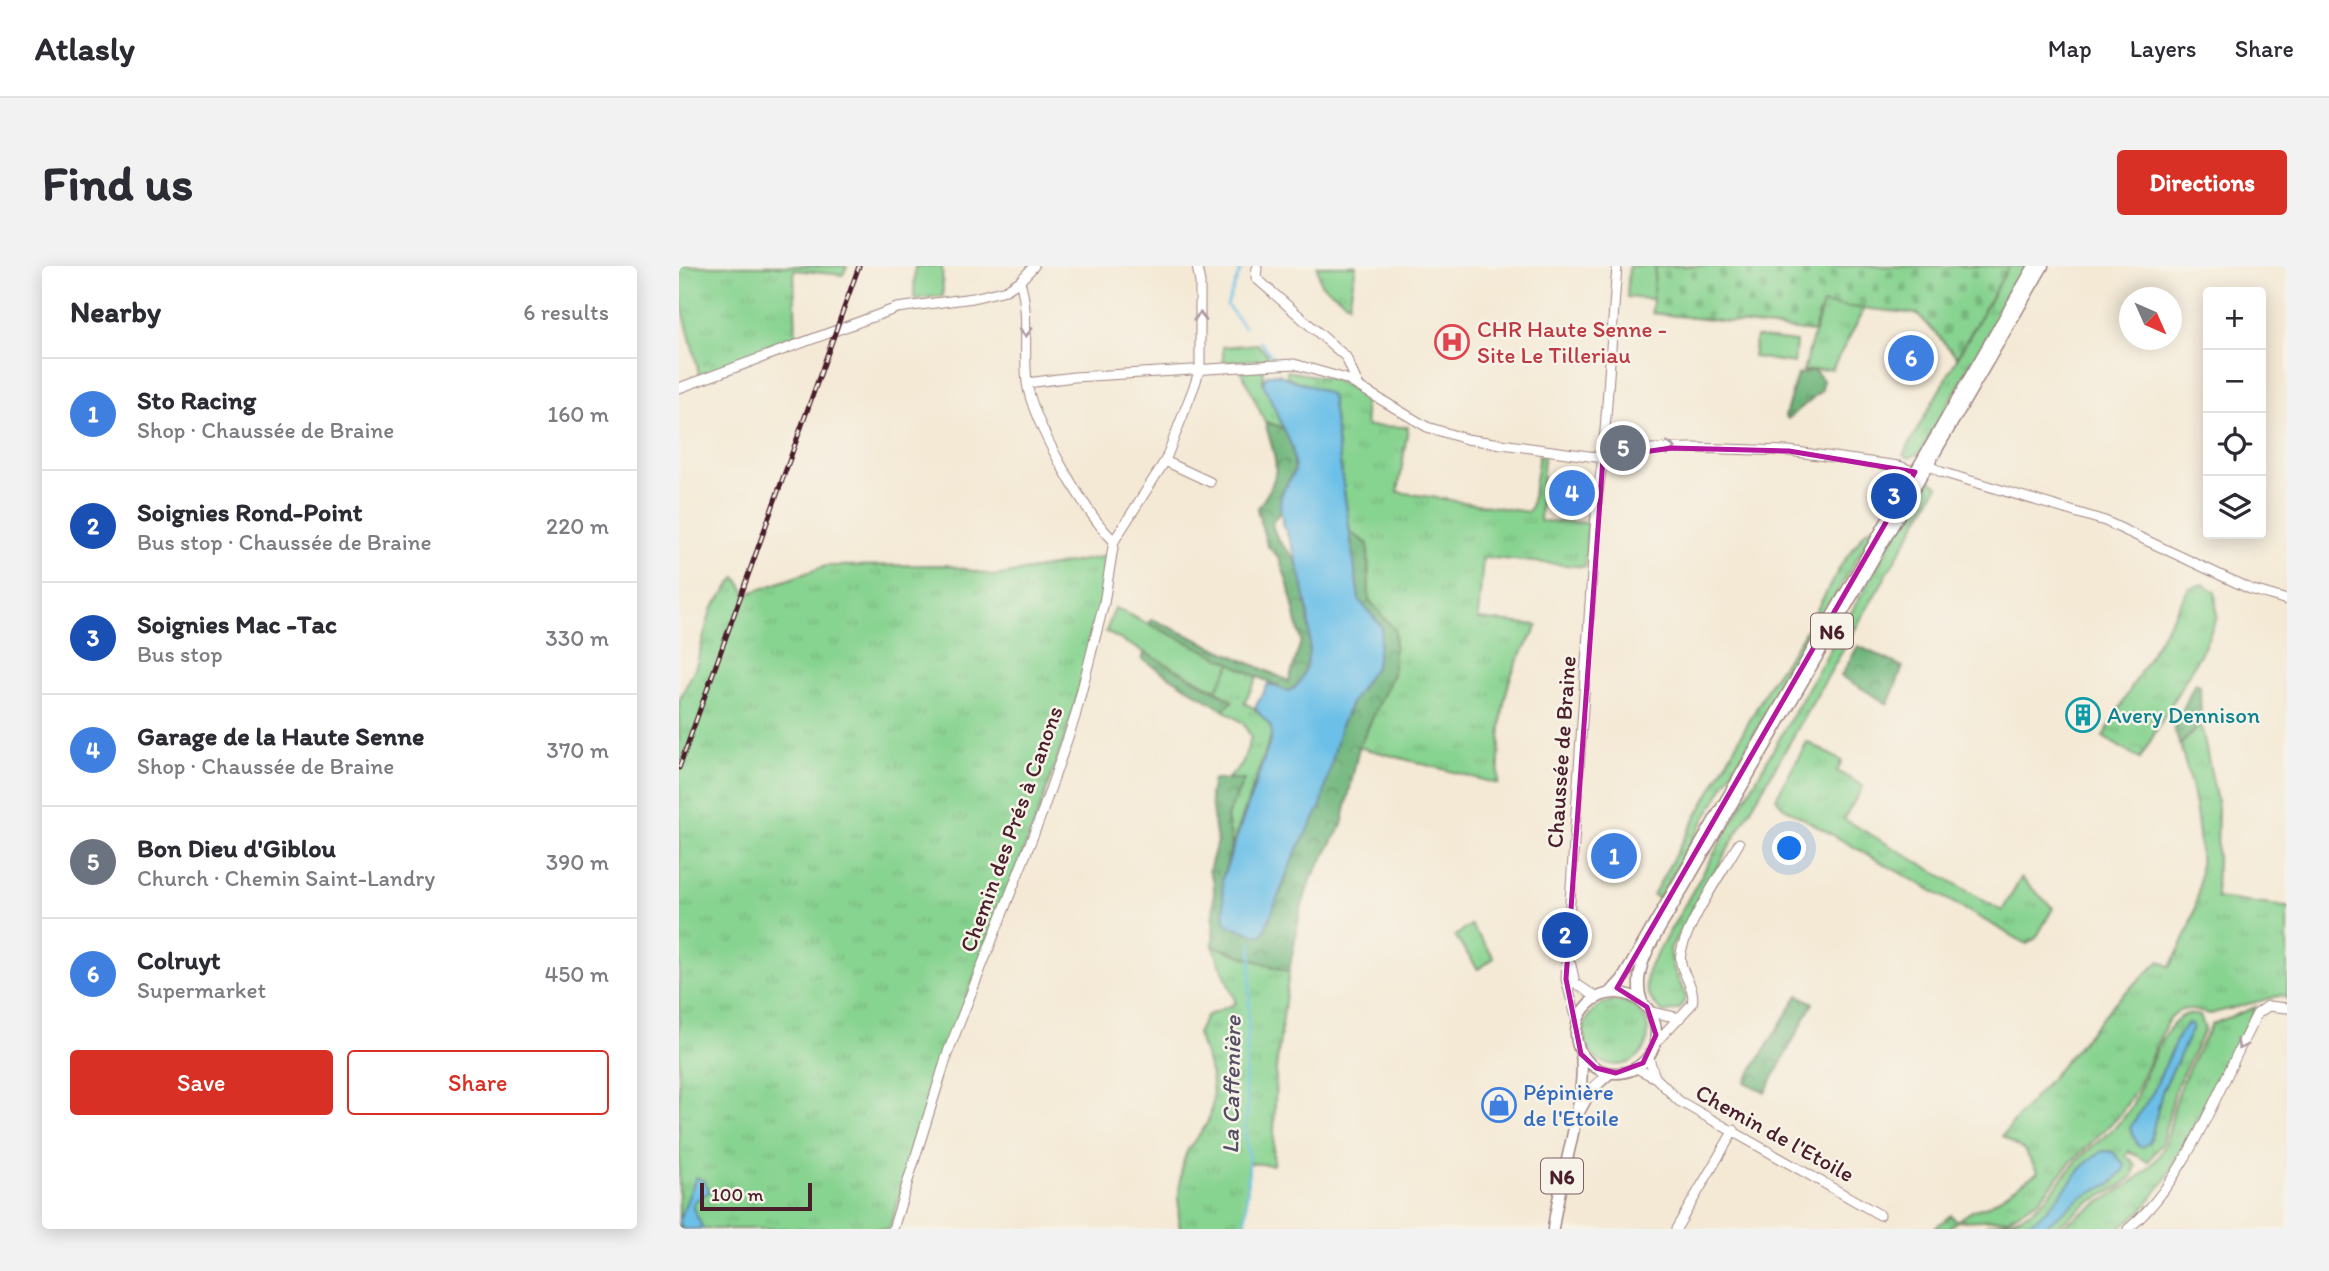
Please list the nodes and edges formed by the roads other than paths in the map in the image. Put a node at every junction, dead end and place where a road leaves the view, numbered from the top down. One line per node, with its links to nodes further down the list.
1 (1034, 266): 7 (street)
2 (1197, 266): 8 (street, Chemin des Prés à Canons, one-way to 2)
3 (1617, 266): 12 (street, Chaussée de Braine)
4 (2034, 266): 15 (main road, N6)
5 (2043, 266): 14 (main road, N6)
6 (1257, 268): 10 (street)
7 (1020, 281): 9 (street, one-way to 9); 11 (street)
8 (1199, 369): 9 (street); 10 (street); 13 (street, Chemin des Prés à Canons)
9 (1027, 383): 18 (street)
10 (1358, 385): 12 (street)
11 (679, 388)
12 (1603, 458): 15 (street, one-way to 15); 17 (street, Chaussée de Braine)
13 (1165, 461): 16 (street); 18 (street, Chemin des Prés à Canons)
14 (1928, 465): 19 (street); 23 (main road, N6)
15 (1915, 471): 21 (main road, N6)
16 (1210, 482)
17 (1601, 485): 22 (street, Chaussée de Braine); 27 (street, Chaussée de Braine)
18 (1114, 541): 37 (street, Chemin des Prés à Canons)
19 (2287, 600)
20 (1739, 843): 26 (street)
21 (1611, 992): 22 (main road); 23 (main road)
22 (1596, 997): 27 (main road)
23 (1642, 1002): 25 (main road)
24 (2287, 1008): 40 (street, one-way to 40)
25 (1651, 1012): 26 (street); 28 (main road)
26 (1681, 1018): 28 (street)
27 (1577, 1021): 29 (main road, N6)
28 (1655, 1043): 30 (main road)
29 (1581, 1054): 32 (main road); 34 (main road, N6)
30 (1648, 1056): 31 (main road); 33 (street, Chemin de l'Etoile)
31 (1636, 1068): 32 (main road); 33 (street, Chemin de l'Etoile)
32 (1610, 1073): 34 (main road, N6)
33 (1656, 1078): 35 (street, Chemin de l'Etoile)
34 (1574, 1123): 38 (main road, N6)
35 (1734, 1130): 36 (street, Chemin de l'Etoile); 39 (street)
36 (1880, 1215)
37 (893, 1229)
38 (1553, 1229)
39 (1676, 1229)
40 (2128, 1229)

